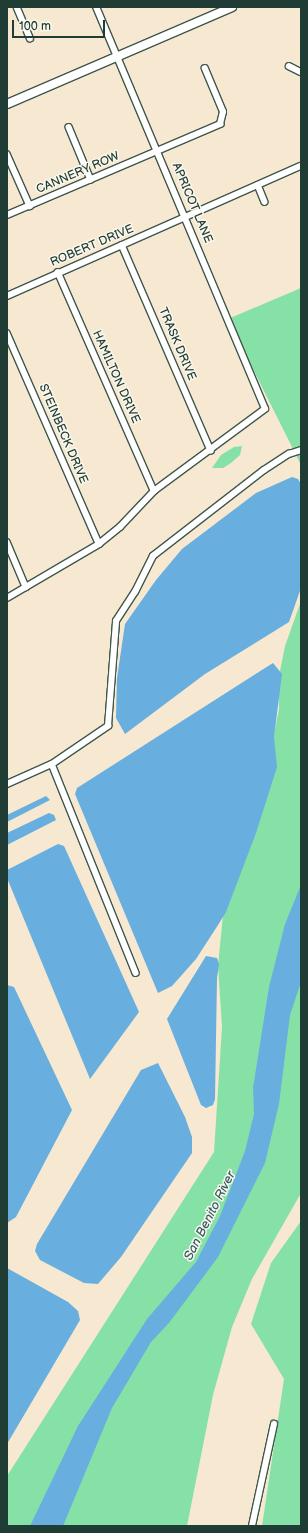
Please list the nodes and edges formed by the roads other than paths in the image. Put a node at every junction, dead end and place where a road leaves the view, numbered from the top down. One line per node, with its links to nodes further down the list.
1 (17, 7): 4 (street)
2 (96, 7): 5 (street, APRICOT LANE)
3 (232, 7): 5 (street)
4 (30, 38)
5 (117, 56): 9 (street); 11 (street, APRICOT LANE)
6 (289, 66): 8 (street)
7 (205, 69): 11 (street, CANNERY ROW)
8 (301, 72)
9 (7, 104)
10 (69, 127): 14 (street)
11 (158, 151): 14 (street, CANNERY ROW); 19 (street, APRICOT LANE)
12 (7, 154): 17 (street)
13 (301, 166): 15 (street, ROBERT DRIVE)
14 (91, 180): 17 (street, CANNERY ROW)
15 (258, 185): 16 (street); 19 (street, ROBERT DRIVE)
16 (265, 202)
17 (30, 206): 18 (street, CANNERY ROW)
18 (7, 215)
19 (186, 216): 20 (street, ROBERT DRIVE); 25 (street, APRICOT LANE)
20 (122, 245): 21 (street, ROBERT DRIVE); 25 (street, TRASK DRIVE)
21 (58, 272): 22 (street, ROBERT DRIVE); 26 (street, HAMILTON DRIVE)
22 (7, 296)
23 (7, 333): 28 (street, STEINBECK DRIVE)
24 (301, 450): 31 (street)
25 (211, 451): 26 (street)
26 (154, 491): 28 (street)
27 (7, 542): 29 (street)
28 (99, 544): 29 (street)
29 (26, 587): 30 (street)
30 (7, 598)
31 (52, 764): 32 (street); 33 (street)
32 (7, 784)
33 (136, 973)
34 (274, 1424): 35 (street)
35 (252, 1526)

